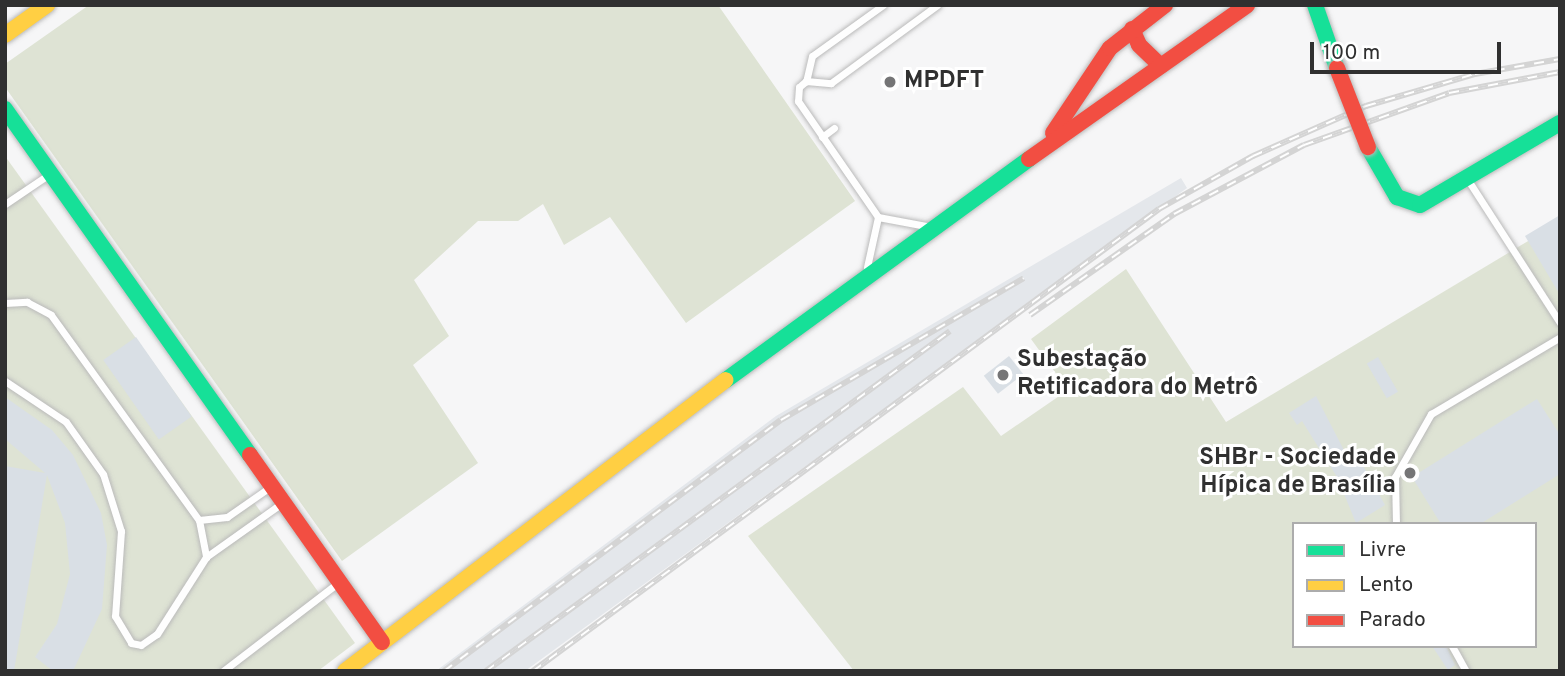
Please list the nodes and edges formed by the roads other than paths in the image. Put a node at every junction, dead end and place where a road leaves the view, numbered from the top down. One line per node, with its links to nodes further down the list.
1 (47, 5): 8 (street)
2 (883, 5): 10 (lane)
3 (937, 5): 10 (lane)
4 (1165, 5): 7 (street)
5 (1247, 5): 9 (street)
6 (1315, 5): 17 (street, bridge)
7 (1132, 29): 9 (street); 15 (street)
8 (5, 36)
9 (1161, 66): 15 (street)
10 (806, 81): 14 (lane)
11 (5, 109): 16 (street)
12 (1560, 122): 17 (street)
13 (834, 128): 14 (lane)
14 (822, 137): 19 (lane)
15 (1048, 140): 20 (street)
16 (48, 174): 18 (lane); 26 (street)
17 (1468, 180): 23 (lane)
18 (5, 204)
19 (878, 217): 20 (lane); 21 (lane)
20 (930, 226): 21 (street)
21 (865, 274): 32 (street)
22 (5, 303): 28 (lane)
23 (1560, 323)
24 (1560, 337): 29 (lane)
25 (5, 381): 30 (lane)
26 (270, 487): 27 (street); 28 (lane)
27 (282, 503): 30 (lane); 31 (street)
28 (199, 520): 30 (lane)
29 (1396, 522)
30 (206, 557)
31 (339, 582): 32 (street); 34 (lane)
32 (382, 642): 35 (street)
33 (1453, 648): 36 (lane)
34 (223, 671)
35 (345, 671)
36 (1466, 671)

